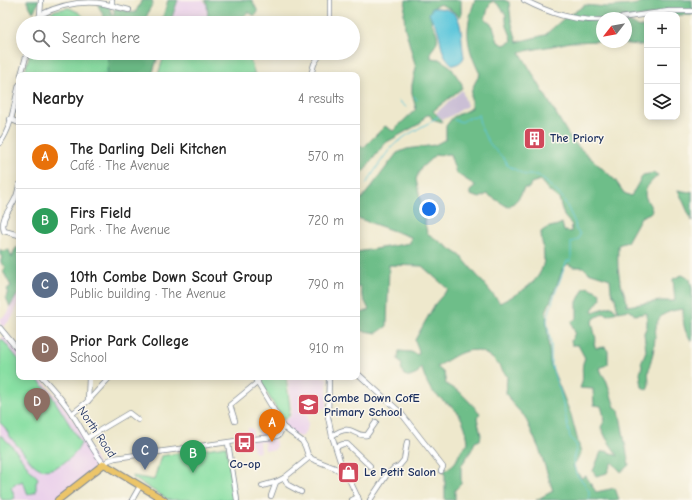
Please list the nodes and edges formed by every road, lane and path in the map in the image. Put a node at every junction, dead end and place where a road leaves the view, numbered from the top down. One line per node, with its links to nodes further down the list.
1 (41, 0): 8 (street)
2 (112, 0): 5 (street)
3 (330, 0): 9 (street)
4 (524, 0): 11 (street)
5 (112, 6): 6 (street); 8 (street)
6 (129, 10)
7 (692, 11): 10 (street)
8 (40, 15)
9 (330, 16)
10 (632, 16)
11 (596, 20)
12 (26, 60): 14 (street)
13 (317, 60): 15 (street)
14 (22, 72)
15 (312, 72)
16 (16, 96): 17 (street)
17 (10, 119): 18 (street); 19 (street)
18 (16, 122)
19 (0, 143)
20 (16, 195): 21 (street)
21 (16, 234)
22 (0, 328): 23 (street)
23 (16, 347)
24 (360, 376): 46 (street)
25 (45, 380): 31 (street, North Road)
26 (89, 380): 30 (street)
27 (107, 380): 30 (street)
28 (329, 380): 37 (street)
29 (258, 382): 33 (street); 35 (street)
30 (88, 401): 31 (street)
31 (72, 414): 38 (street, North Road)
32 (138, 420): 38 (street)
33 (235, 421)
34 (376, 422): 36 (street)
35 (283, 427): 41 (street); 43 (street)
36 (364, 435): 37 (street); 39 (street)
37 (332, 436): 42 (street)
38 (87, 438): 44 (street, North Road)
39 (366, 441)
40 (407, 442): 60 (street)
41 (228, 443): 44 (street); 58 (street)
42 (336, 447): 45 (street); 47 (street)
43 (310, 457): 47 (street); 48 (street)
44 (104, 464): 50 (main road, North Road); 55 (main road)
45 (370, 466)
46 (444, 469)
47 (342, 472): 54 (street)
48 (284, 478): 49 (street); 52 (street)
49 (276, 482): 51 (street); 53 (street)
50 (140, 486): 56 (street); 57 (main road, North Road)
51 (262, 486)
52 (301, 492)
53 (271, 496)
54 (358, 499): 59 (street)
55 (58, 500)
56 (132, 500)
57 (164, 500)
58 (237, 500)
59 (352, 500)
60 (370, 500)

